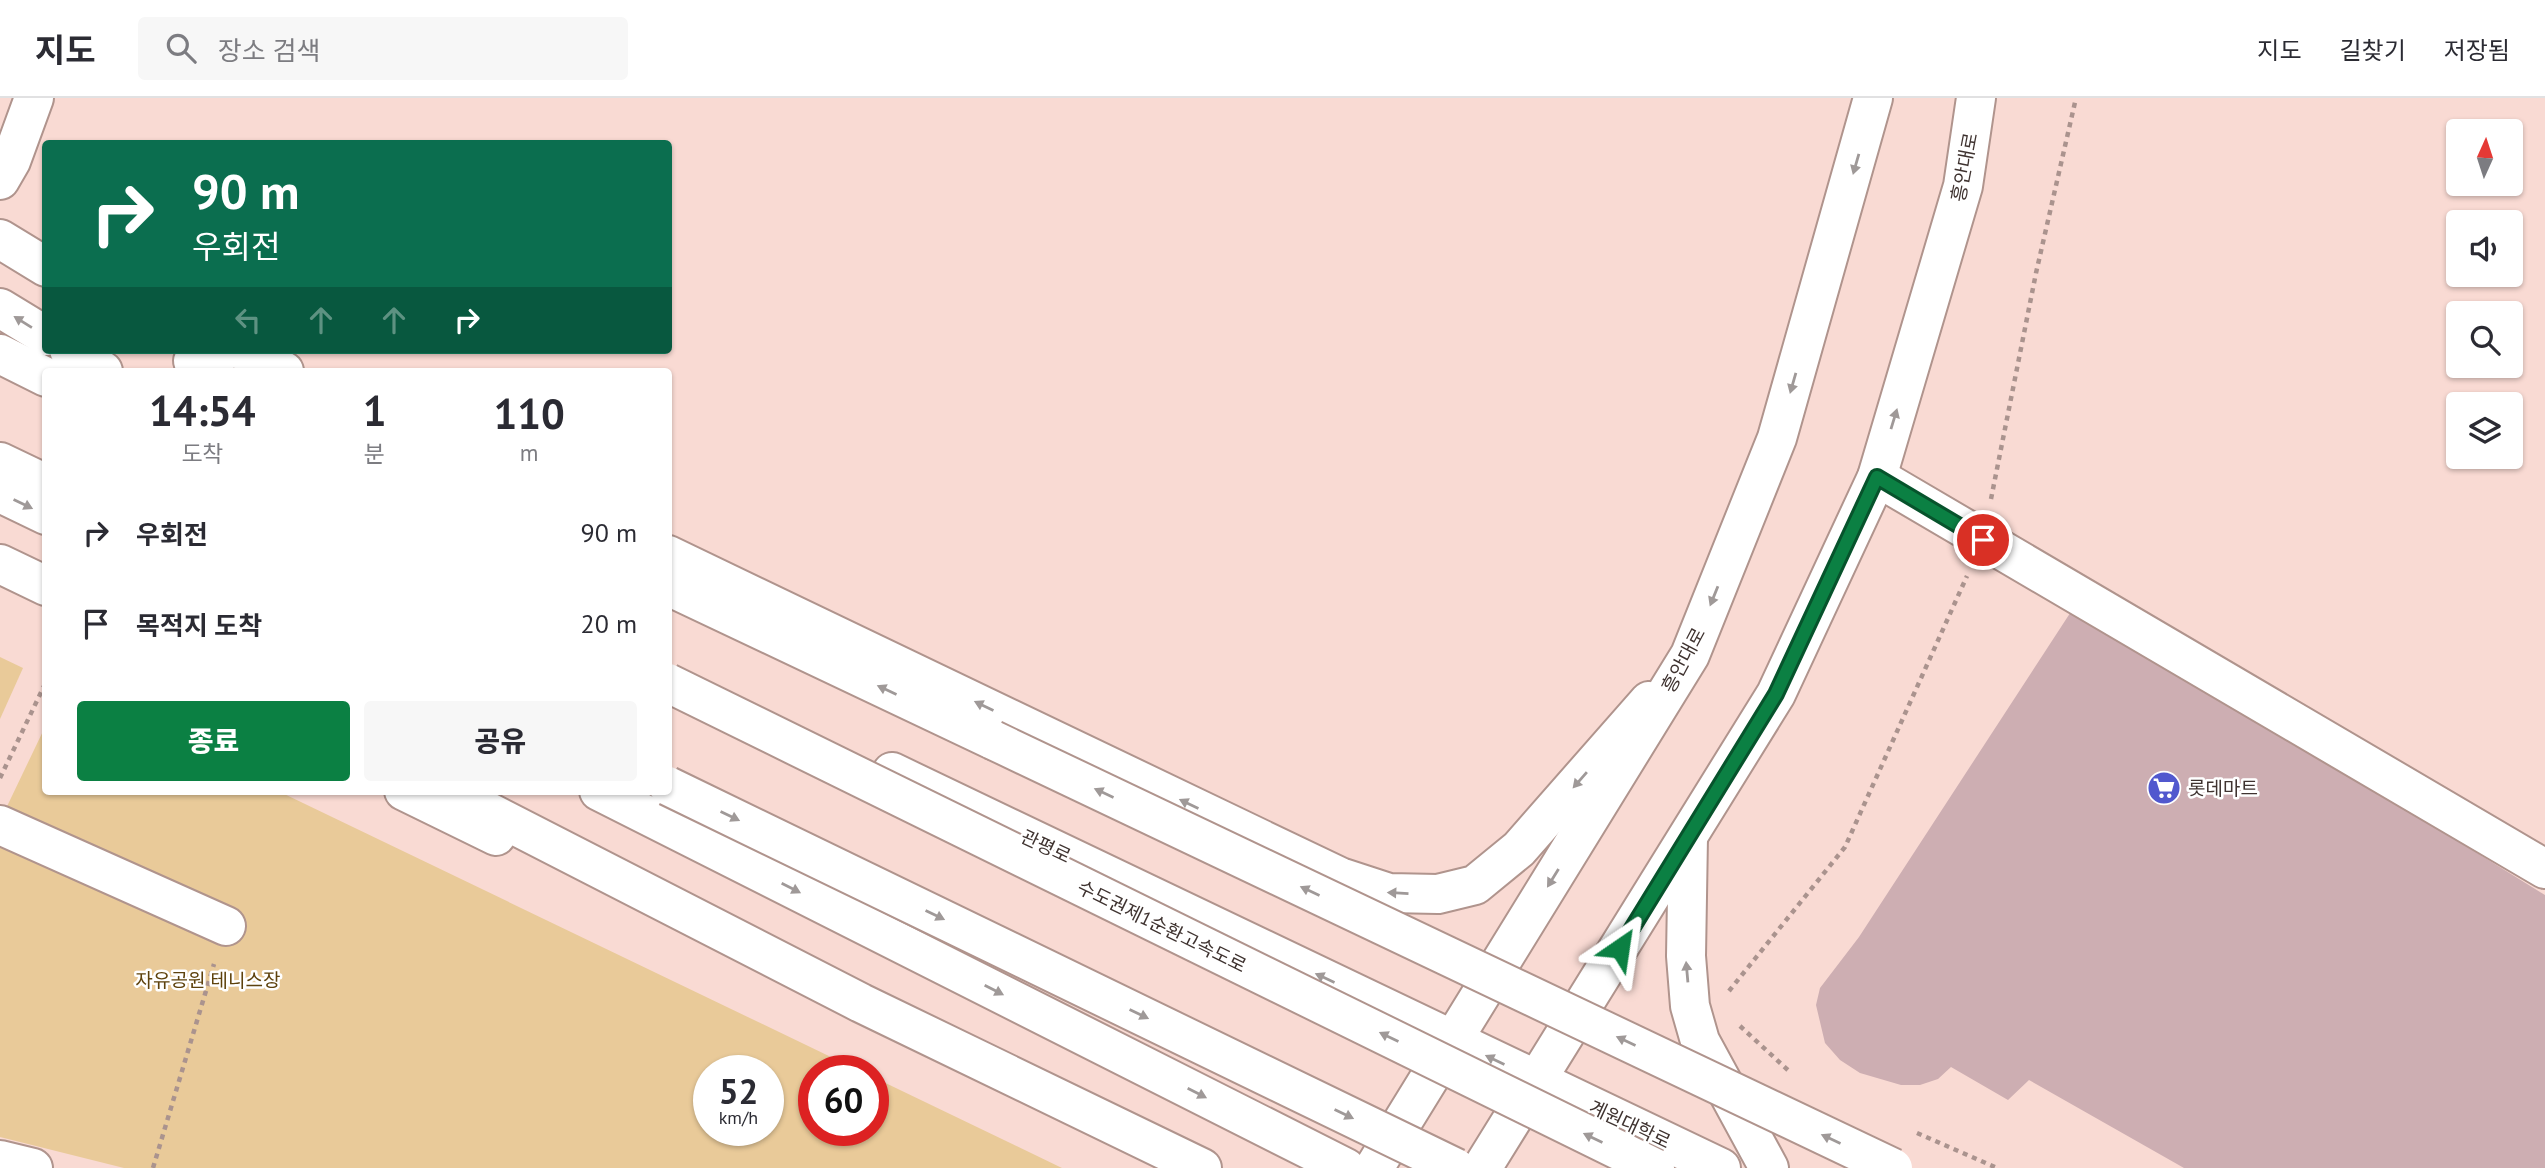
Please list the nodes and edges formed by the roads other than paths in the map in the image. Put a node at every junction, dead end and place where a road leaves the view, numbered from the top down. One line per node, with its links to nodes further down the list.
1 (34, 98): 4 (main road)
2 (1873, 98): 25 (main road, 흥안대로, one-way to 25)
3 (1976, 98): 17 (main road, 흥안대로, one-way to 3)
4 (0, 180)
5 (0, 237): 6 (main road); 7 (main road)
6 (42, 255)
7 (42, 264)
8 (0, 308): 9 (main road, one-way to 8)
9 (42, 334)
10 (0, 354): 15 (main road)
11 (75, 354): 13 (main road)
12 (249, 354): 14 (main road)
13 (98, 368)
14 (279, 368)
15 (42, 375)
16 (0, 462): 18 (main road)
17 (1877, 477): 33 (main road, 흥안대로); 34 (main road)
18 (42, 482)
19 (0, 493): 20 (main road, one-way to 20)
20 (42, 513)
21 (672, 557): 25 (main road, one-way to 21)
22 (0, 564): 23 (main road)
23 (42, 584)
24 (672, 588): 49 (main road, one-way to 24, bridge)
25 (1690, 655): 36 (main road, 흥안대로, one-way to 36)
26 (672, 668): 36 (main road, 관평로, one-way to 26)
27 (672, 685): 46 (main road, 수도권제1순환고속도로, one-way to 27, bridge)
28 (672, 788): 44 (main road, one-way to 44, bridge)
29 (412, 795): 40 (main road)
30 (456, 795): 41 (main road)
31 (607, 795): 42 (main road, one-way to 42)
32 (0, 825): 35 (main road)
33 (1688, 837): 37 (main road, 흥안대로); 48 (main road, one-way to 33)
34 (2545, 869)
35 (226, 926)
36 (1453, 1039): 37 (main road, 관평로, one-way to 36); 43 (main road, 흥안대로)
37 (1538, 1081): 45 (main road, 흥안대로); 47 (main road, 계원대학로)
38 (0, 1160): 39 (main road)
39 (33, 1168)
40 (1171, 1168)
41 (1202, 1168)
42 (1346, 1168)
43 (1374, 1168)
44 (1456, 1168)
45 (1482, 1168)
46 (1654, 1168)
47 (1721, 1168)
48 (1769, 1168)
49 (1893, 1168)

